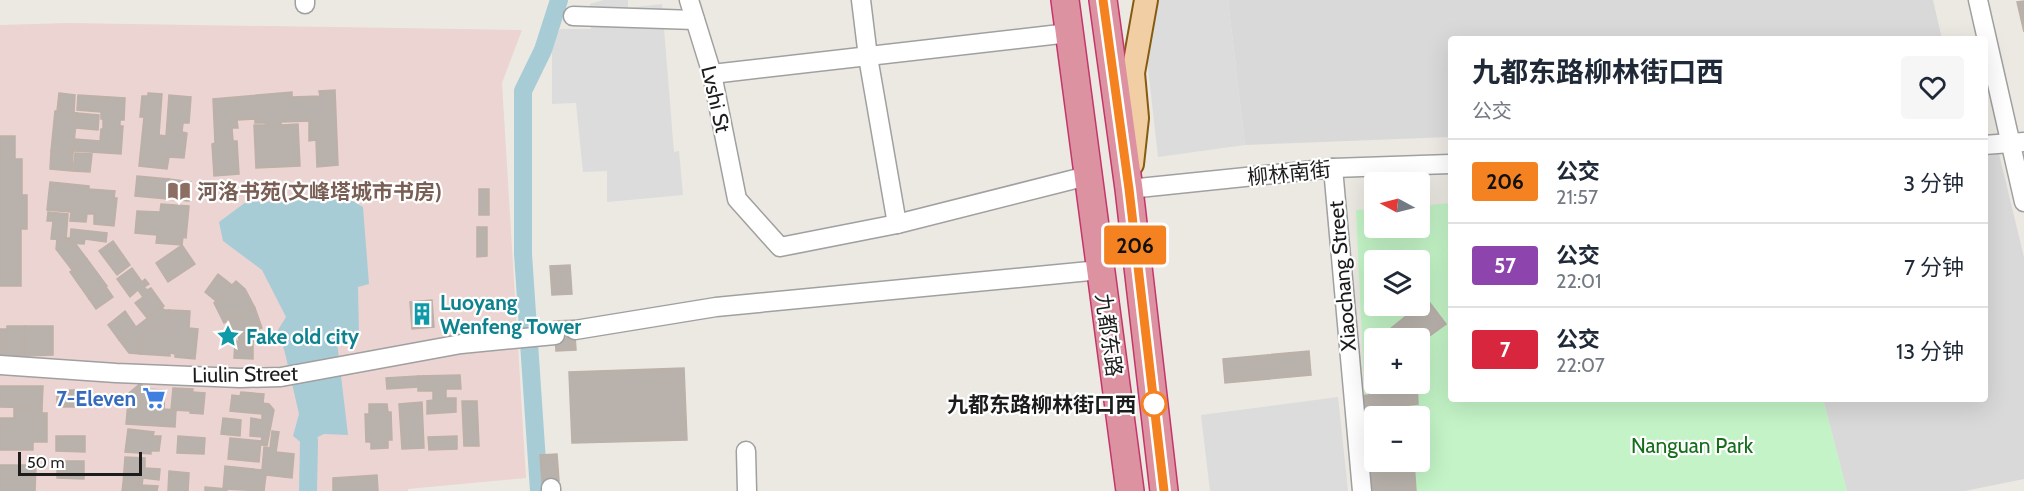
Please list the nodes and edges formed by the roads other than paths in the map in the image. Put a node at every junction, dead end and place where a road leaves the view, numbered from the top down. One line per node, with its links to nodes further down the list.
1 (689, 0): 8 (street, Lvshi St)
2 (861, 0): 12 (street)
3 (1065, 0): 9 (highway, 九都东路)
4 (1103, 0): 19 (highway, 九都东路)
5 (1146, 0): 19 (main road)
6 (1978, 0): 10 (street)
7 (573, 16): 8 (street)
8 (696, 20): 13 (street, Lvshi St)
9 (1069, 33): 12 (street); 18 (highway, 九都东路)
10 (1988, 36)
11 (1988, 37): 14 (street)
12 (868, 57): 13 (street); 21 (street)
13 (712, 74): 21 (street, Lvshi St)
14 (2017, 143): 15 (street); 20 (street)
15 (1988, 145)
16 (1448, 164): 17 (street, 柳林南街)
17 (1333, 168): 19 (street, 柳林南街); 30 (street, Xiaochang Street)
18 (1087, 176): 21 (street); 22 (highway, 九都东路)
19 (1129, 189): 29 (highway, 九都东路)
20 (2024, 202)
21 (897, 224)
22 (1100, 270): 23 (street); 28 (highway, 九都东路)
23 (575, 330)
24 (555, 335): 25 (street, Liulin Street)
25 (0, 365)
26 (746, 450): 27 (street)
27 (747, 491)
28 (1130, 491)
29 (1164, 491)
30 (1362, 491)

